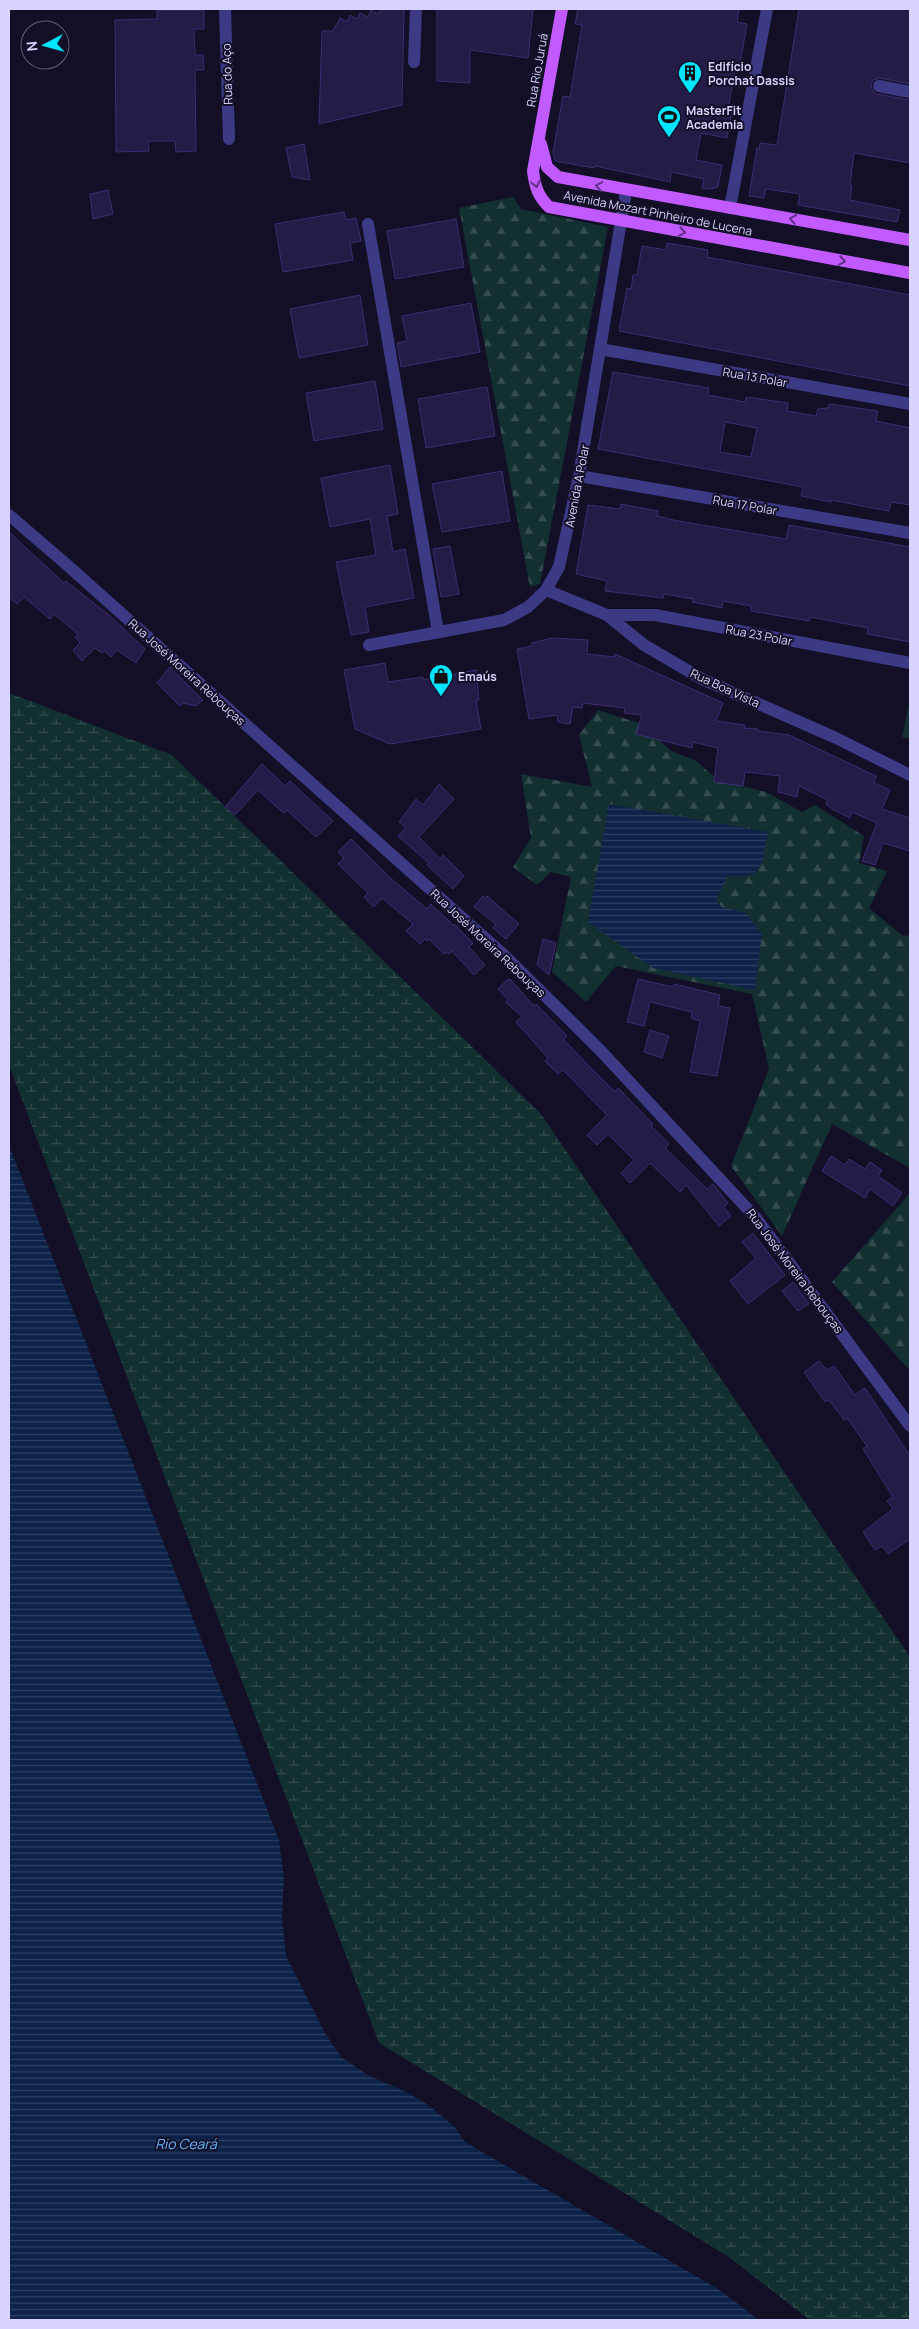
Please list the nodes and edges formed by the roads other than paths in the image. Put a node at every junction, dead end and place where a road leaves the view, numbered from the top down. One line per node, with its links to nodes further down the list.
1 (225, 9): 9 (street, Rua do Aço)
2 (416, 9): 5 (street)
3 (562, 9): 8 (main road, Rua Rio Juruá)
4 (767, 9): 11 (street)
5 (414, 62)
6 (879, 86): 7 (street)
7 (910, 92)
8 (540, 136): 10 (main road, Avenida Mozart Pinheiro de Lucena, one-way to 8); 12 (main road, Avenida Mozart Pinheiro de Lucena, one-way to 12)
9 (229, 139)
10 (626, 191): 11 (main road, Avenida Mozart Pinheiro de Lucena); 12 (street, Avenida A Polar)
11 (730, 208): 14 (main road, Avenida Mozart Pinheiro de Lucena, one-way to 11)
12 (621, 221): 15 (main road, Avenida Mozart Pinheiro de Lucena, one-way to 15); 16 (street, Avenida A Polar)
13 (368, 224): 23 (street)
14 (910, 240)
15 (910, 273)
16 (600, 349): 17 (street, Rua 13 Polar); 18 (street, Avenida A Polar)
17 (910, 404)
18 (579, 476): 20 (street, Rua 17 Polar); 21 (street, Avenida A Polar)
19 (9, 515): 27 (street, Rua José Moreira Rebouças)
20 (910, 533)
21 (546, 590): 22 (street, Rua Boa Vista); 23 (street, Avenida A Polar)
22 (607, 615): 25 (street, Rua 23 Polar); 26 (street, Rua Boa Vista)
23 (438, 632): 24 (street, Avenida A Polar)
24 (370, 645)
25 (910, 663)
26 (910, 775)
27 (910, 1426)

